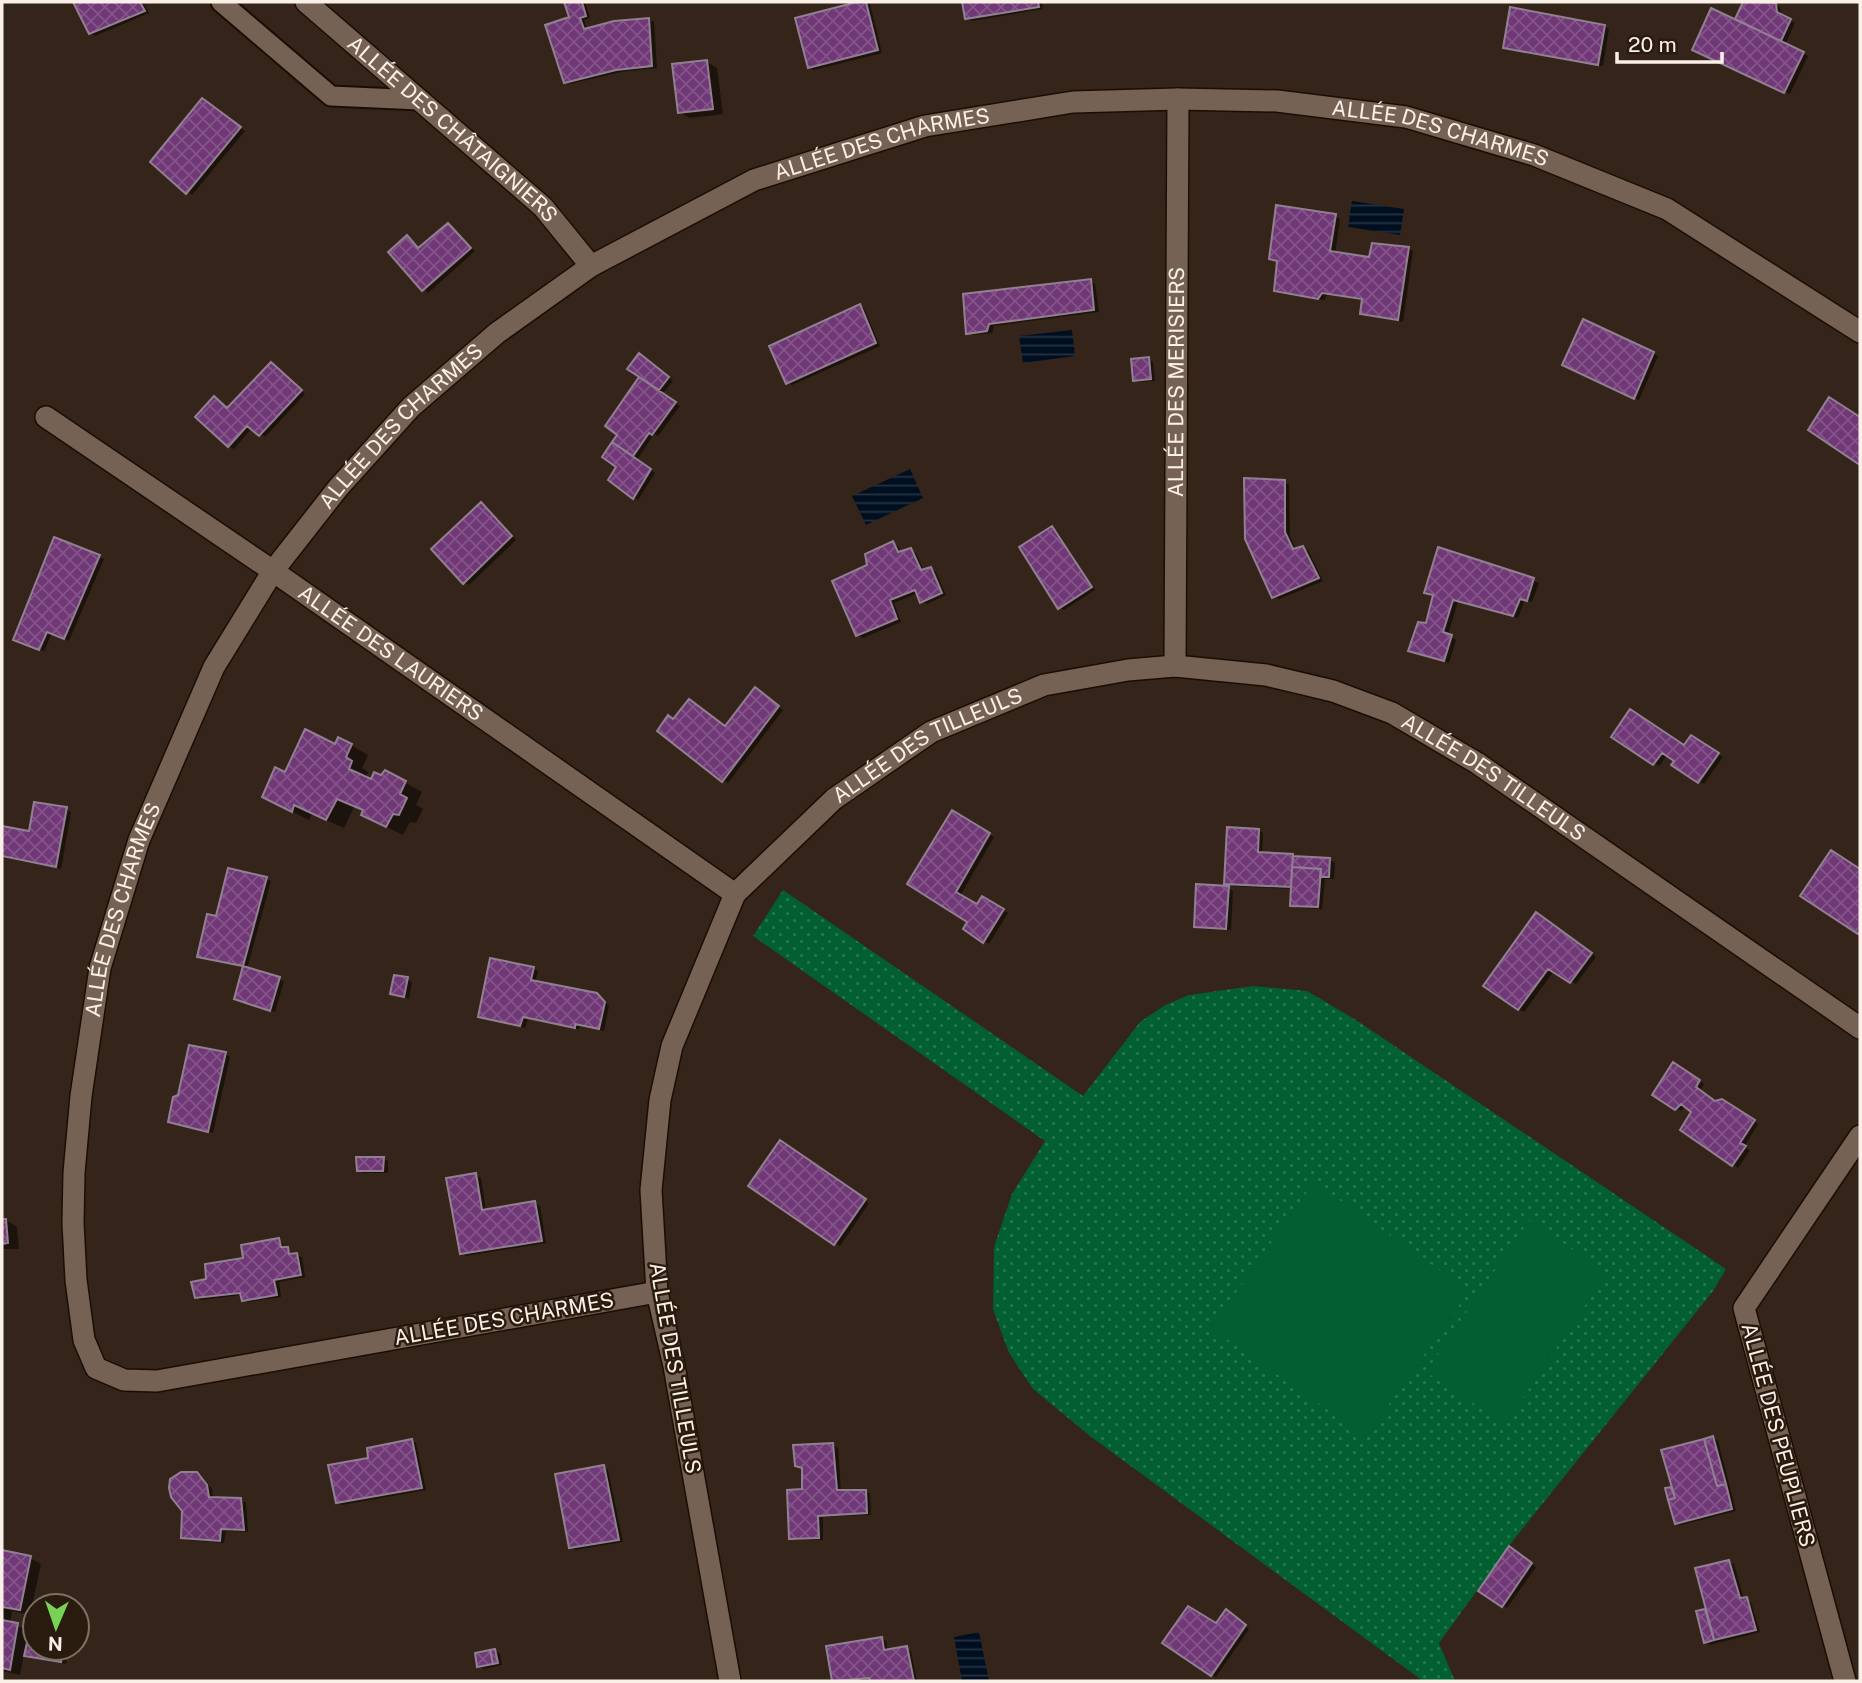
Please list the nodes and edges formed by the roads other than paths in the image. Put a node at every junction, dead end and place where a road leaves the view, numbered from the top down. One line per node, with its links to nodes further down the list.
1 (221, 2): 4 (lane)
2 (306, 2): 4 (street, ALLÉE DES CHÂTAIGNIERS)
3 (1178, 99): 5 (street, ALLÉE DES CHARMES); 6 (street, ALLÉE DES CHARMES); 9 (street, ALLÉE DES MERISIERS)
4 (420, 100): 5 (street, ALLÉE DES CHÂTAIGNIERS)
5 (591, 266): 8 (street, ALLÉE DES CHARMES)
6 (1860, 332)
7 (46, 418): 8 (street, ALLÉE DES LAURIERS)
8 (273, 571): 10 (street, ALLÉE DES LAURIERS); 13 (street, ALLÉE DES CHARMES)
9 (1175, 666): 10 (street, ALLÉE DES TILLEULS); 11 (street, ALLÉE DES TILLEULS)
10 (735, 894): 13 (street, ALLÉE DES TILLEULS)
11 (1860, 1028)
12 (1860, 1136): 15 (street, ALLÉE DES PEUPLIERS)
13 (657, 1292): 14 (street, ALLÉE DES TILLEULS)
14 (730, 1681)
15 (1845, 1681)

